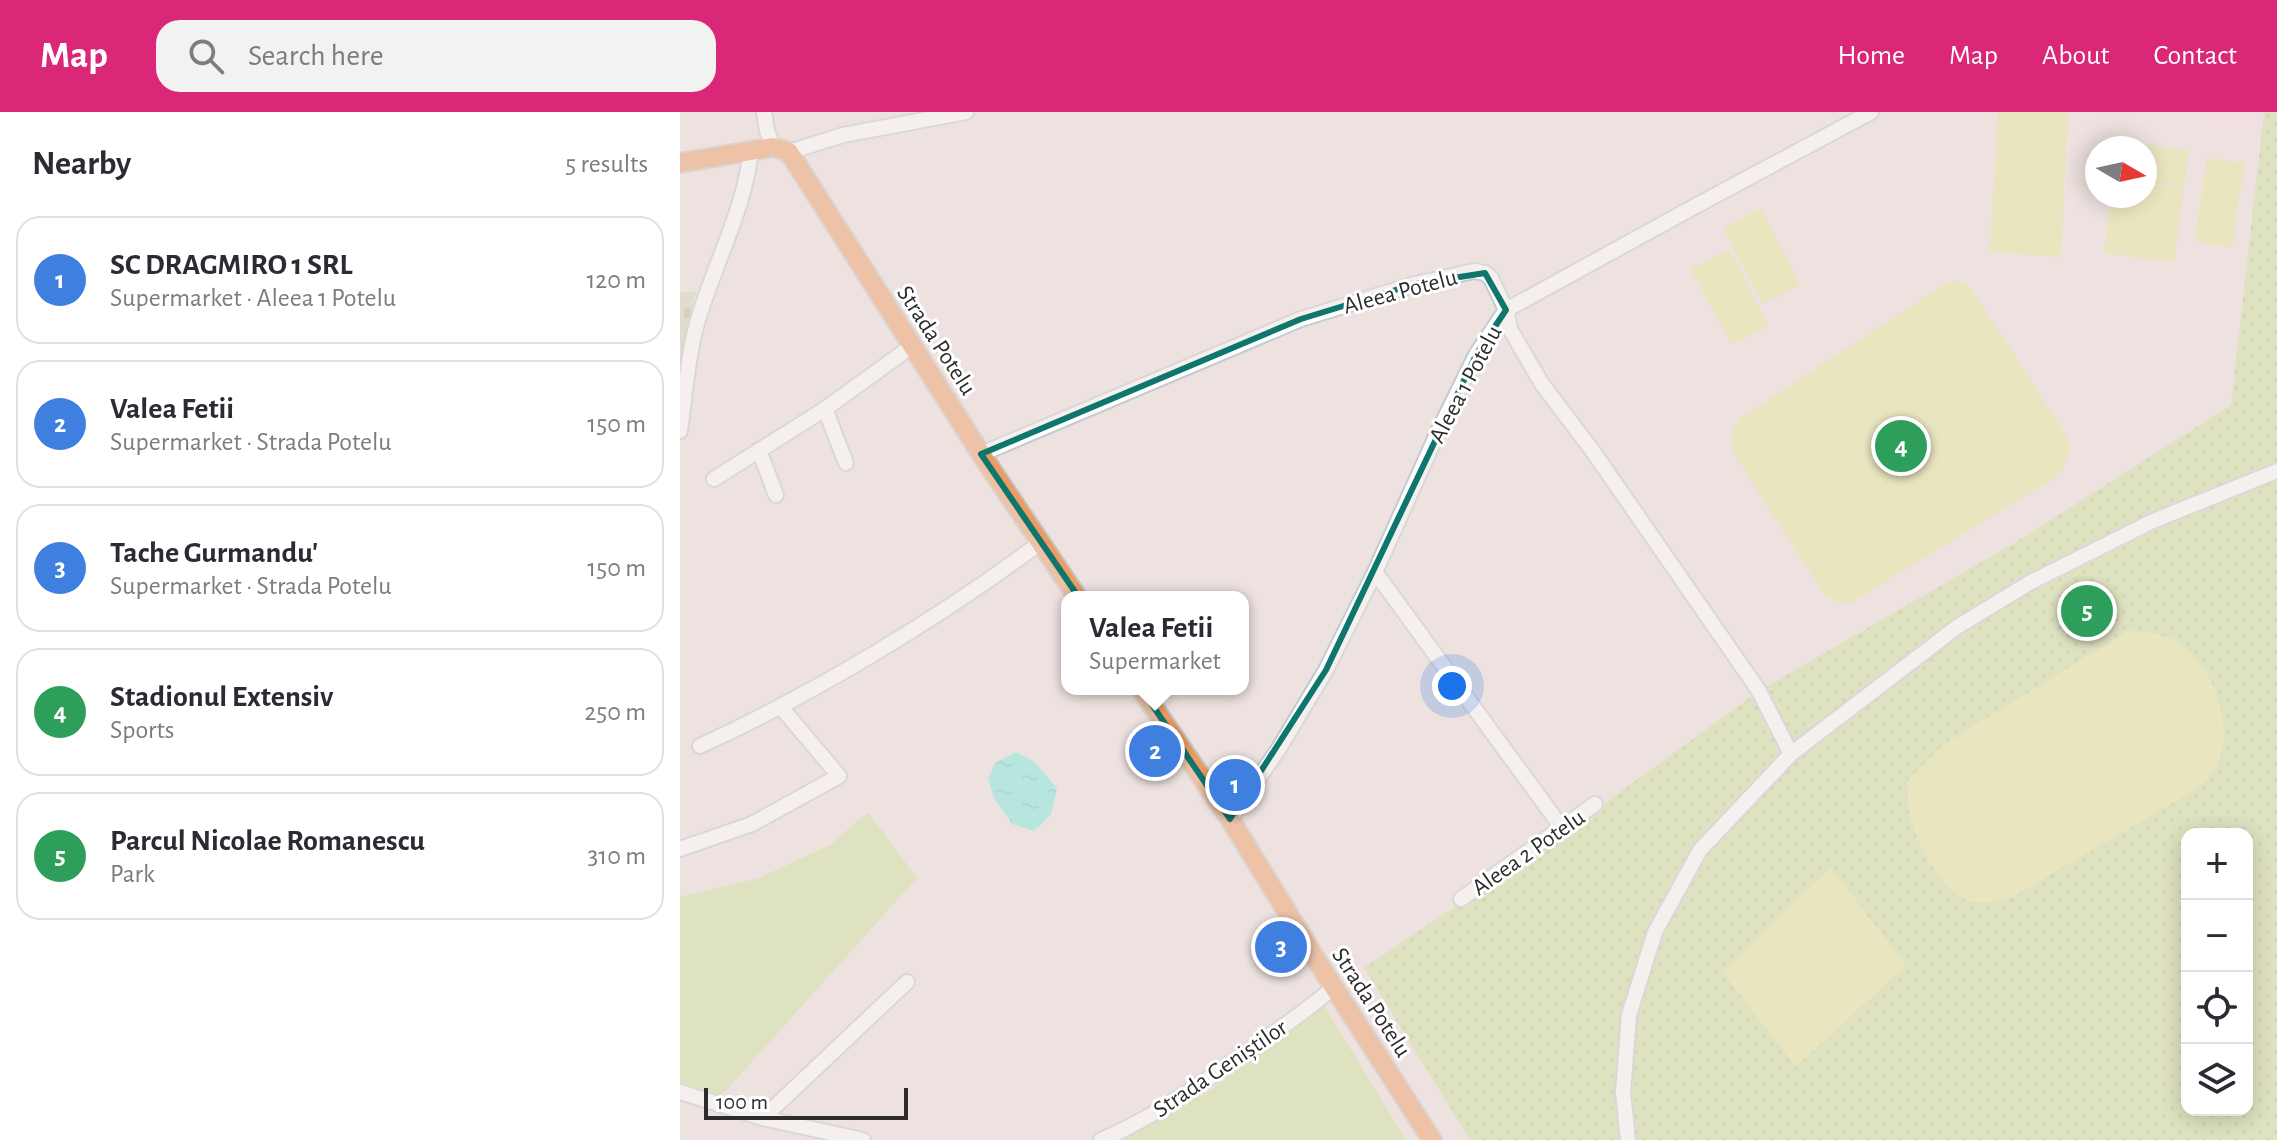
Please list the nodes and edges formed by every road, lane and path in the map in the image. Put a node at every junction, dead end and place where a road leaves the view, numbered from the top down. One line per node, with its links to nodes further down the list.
1 (764, 112): 5 (street, Strada Potelu)
2 (966, 112): 5 (street)
3 (1871, 112): 7 (street)
4 (751, 150): 5 (main road); 6 (main road); 10 (street)
5 (781, 150): 8 (main road, Strada Potelu)
6 (680, 163)
7 (1506, 310): 12 (street, Aleea Potelu); 18 (street, Aleea 1 Potelu); 23 (street, Aleea 1 Potelu)
8 (912, 346): 9 (street); 12 (main road, Strada Potelu)
9 (825, 409): 11 (street); 13 (street)
10 (680, 431)
11 (759, 450): 15 (street); 16 (street)
12 (981, 454): 17 (main road, Strada Potelu)
13 (846, 463)
14 (2277, 471): 23 (street)
15 (714, 479)
16 (776, 495)
17 (1040, 543): 19 (main road, Strada Potelu); 21 (street)
18 (1375, 572): 25 (street, Aleea 1 Potelu); 26 (street)
19 (1073, 591)
20 (1145, 695): 25 (main road, Strada Potelu)
21 (780, 706): 22 (street); 27 (street)
22 (700, 746)
23 (1791, 754): 36 (street)
24 (1595, 804): 26 (street, Aleea 2 Potelu)
25 (1230, 819): 30 (main road, Strada Potelu)
26 (1562, 828): 28 (street, Aleea 2 Potelu)
27 (680, 849)
28 (1461, 899)
29 (907, 982): 32 (street)
30 (1334, 987): 34 (street, Strada Geniștilor); 35 (main road, Strada Potelu)
31 (680, 1092): 32 (street)
32 (763, 1118): 33 (street)
33 (863, 1140)
34 (1101, 1140)
35 (1432, 1140)
36 (1628, 1140)

